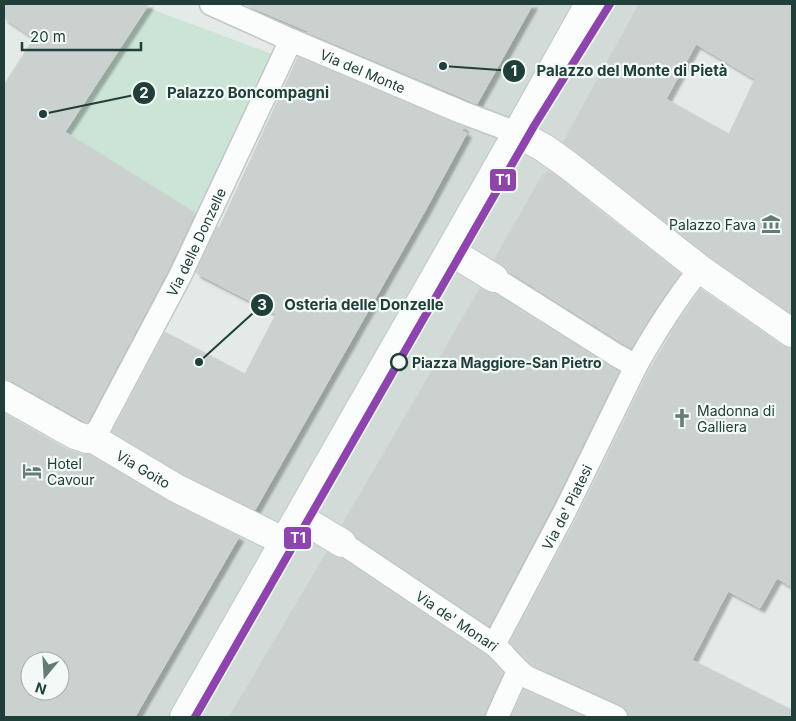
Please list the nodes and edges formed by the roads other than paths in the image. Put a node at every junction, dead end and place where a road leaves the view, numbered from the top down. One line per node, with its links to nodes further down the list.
1 (211, 4): 3 (lane, Via del Monte)
2 (589, 4): 4 (street)
3 (291, 40): 4 (lane, Via del Monte); 11 (lane, Via delle Donzelle)
4 (518, 133): 5 (street); 6 (street)
5 (450, 251): 7 (street); 12 (street)
6 (700, 269): 8 (street); 9 (lane, Via de' Piatesi)
7 (494, 278): 9 (lane)
8 (792, 333)
9 (636, 366): 15 (lane, Via de' Piatesi)
10 (4, 395): 11 (street, Via Goito)
11 (92, 438): 13 (street, Via Goito)
12 (299, 517): 13 (street); 14 (street, Via de' Monari)
13 (285, 542): 17 (street)
14 (342, 543): 15 (lane, Via de' Monari)
15 (494, 645): 16 (lane, Via de' Monari)
16 (518, 671): 18 (lane); 19 (lane, Via de' Monari)
17 (184, 717)
18 (497, 717)
19 (616, 717)

